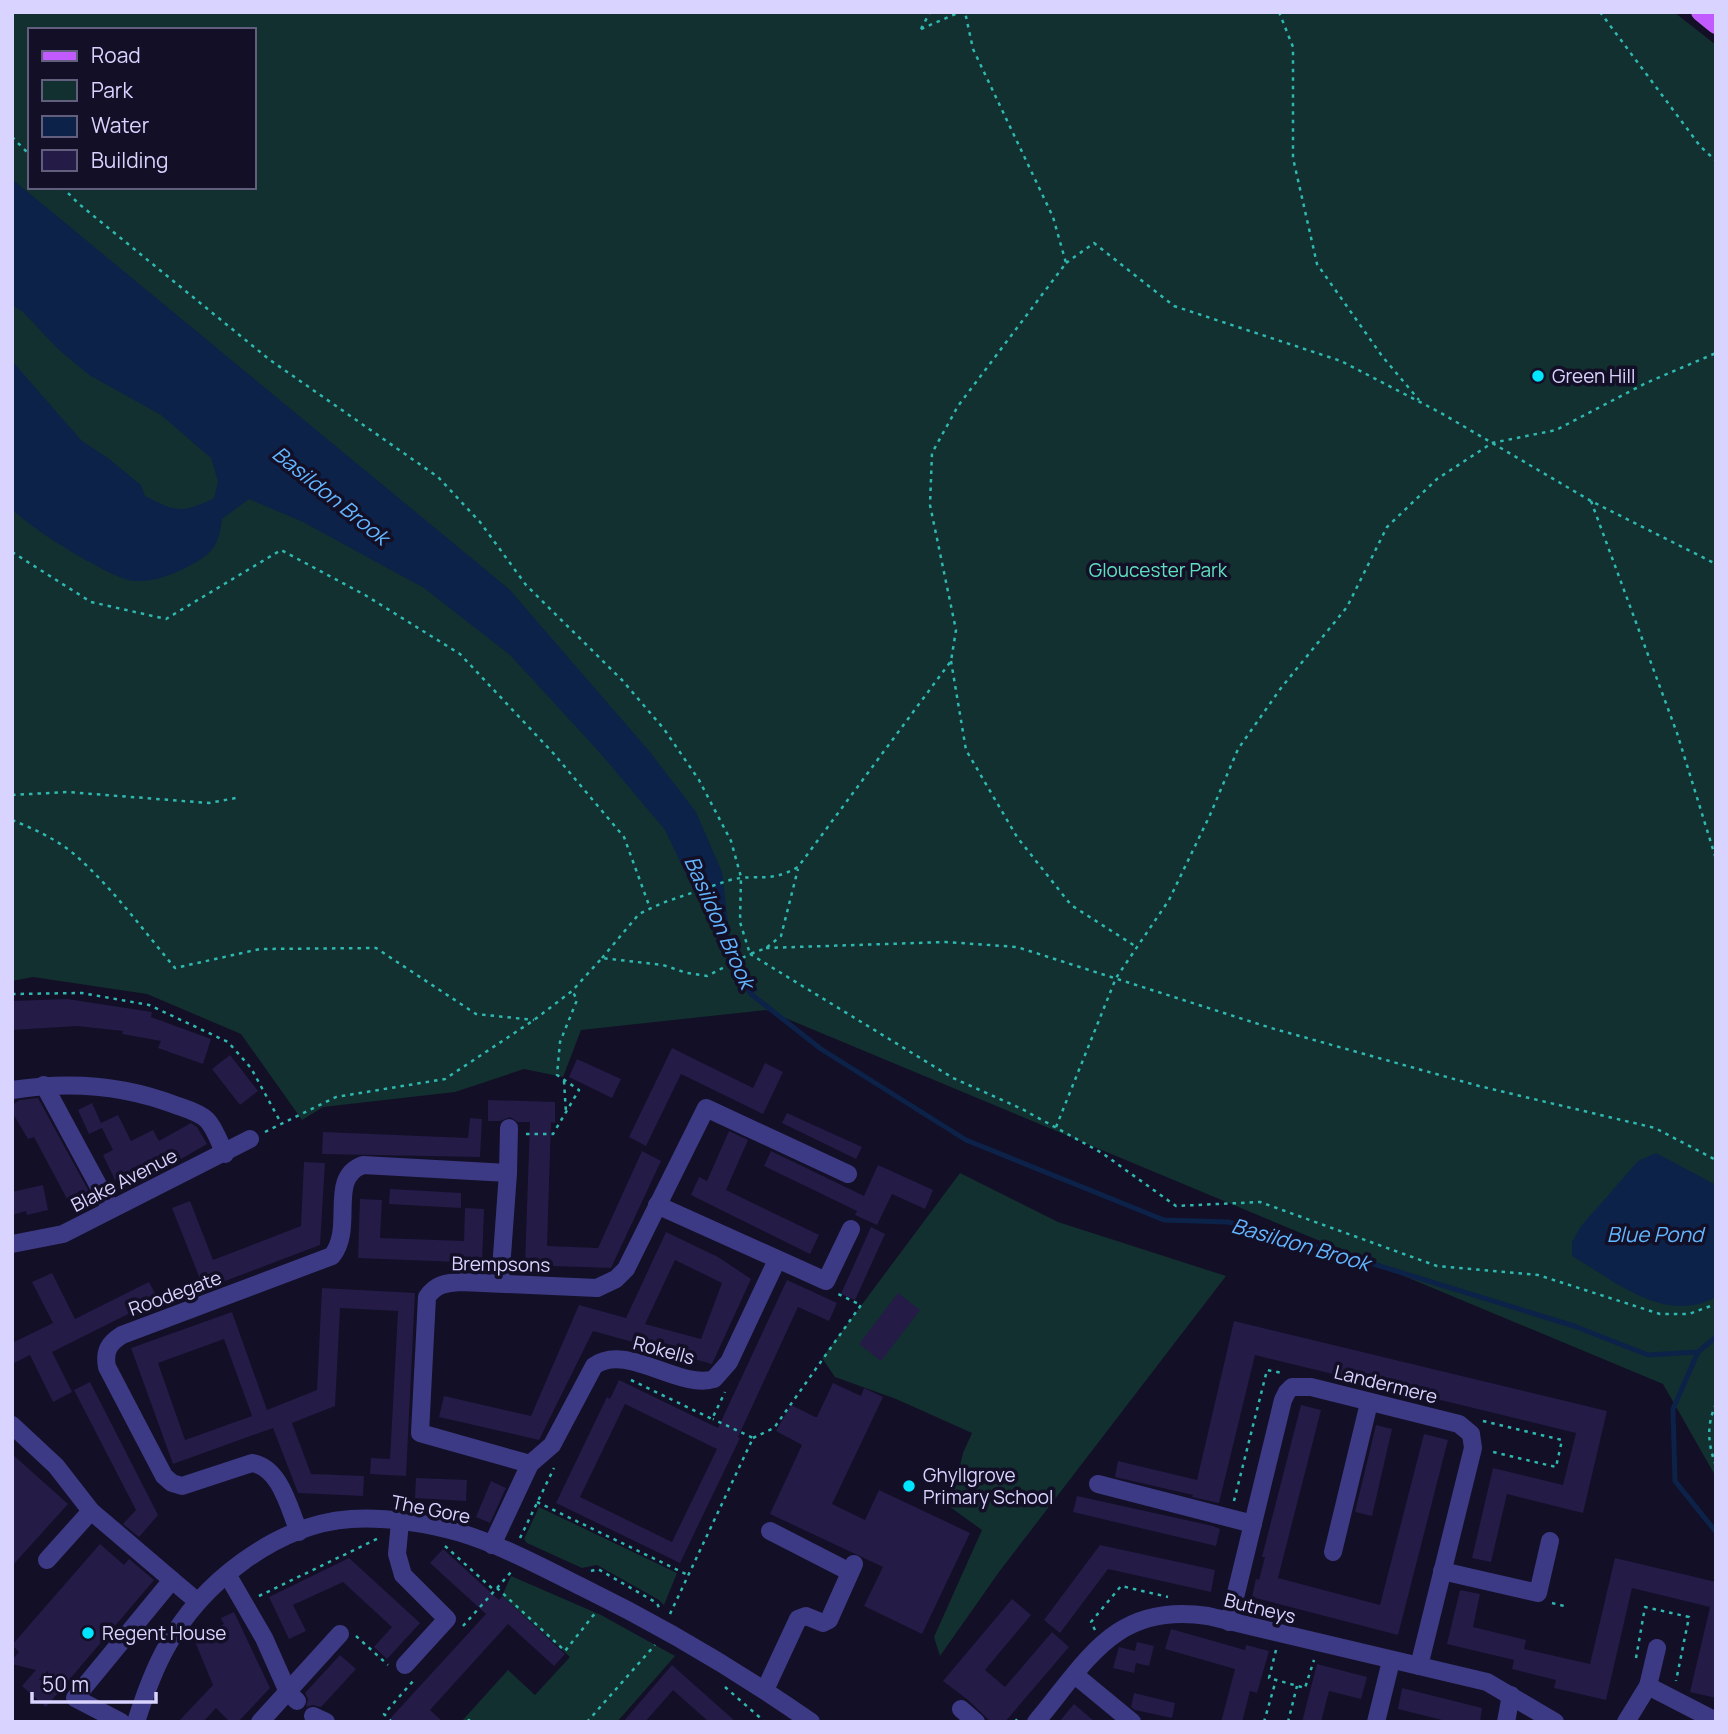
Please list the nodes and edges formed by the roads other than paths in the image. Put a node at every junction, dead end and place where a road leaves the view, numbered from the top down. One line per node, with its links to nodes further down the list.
1 (1700, 12): 2 (main road)
2 (1716, 25)
3 (44, 1085): 4 (street); 7 (street); 11 (street)
4 (12, 1090)
5 (508, 1131): 8 (street)
6 (250, 1139): 7 (street, Blake Avenue)
7 (225, 1154): 11 (street, Blake Avenue)
8 (508, 1173): 15 (street); 24 (street, Roodegate)
9 (848, 1174): 10 (street, Brempsons)
10 (657, 1205): 14 (street); 15 (street, Brempsons)
11 (111, 1209): 13 (street, Blake Avenue)
12 (851, 1228): 14 (street)
13 (12, 1244)
14 (777, 1260): 18 (street, Rokells)
15 (500, 1283): 18 (street, Brempsons)
16 (1369, 1403): 22 (street, Landermere); 27 (street); 29 (street, Landermere)
17 (12, 1424): 20 (street)
18 (530, 1464): 26 (street, Rokells)
19 (1098, 1484): 22 (street)
20 (91, 1511): 28 (street); 31 (street)
21 (400, 1522): 24 (street, The Gore); 26 (street, The Gore); 38 (street)
22 (1253, 1524): 33 (street, Landermere)
23 (770, 1531): 41 (street)
24 (299, 1532): 30 (street, The Gore)
25 (1550, 1541): 29 (street)
26 (492, 1545): 41 (street, The Gore)
27 (1333, 1552)
28 (47, 1560)
29 (1442, 1571): 37 (street, Landermere)
30 (227, 1574): 32 (street, The Gore); 43 (street)
31 (172, 1580): 32 (street); 46 (street)
32 (198, 1602): 47 (street, The Gore)
33 (1229, 1622): 36 (street, Butneys); 39 (street, Butneys)
34 (347, 1634): 43 (street)
35 (1657, 1648): 40 (street)
36 (1391, 1661): 37 (street, Butneys); 53 (street)
37 (1419, 1666): 42 (street, Butneys)
38 (405, 1669)
39 (1075, 1675): 51 (street, Butneys); 52 (street)
40 (1648, 1686): 45 (street); 56 (street)
41 (765, 1690): 49 (street, The Gore)
42 (1511, 1695): 54 (street); 55 (street, Butneys)
43 (292, 1697): 48 (street)
44 (961, 1709): 50 (street)
45 (1716, 1721)
46 (121, 1722)
47 (136, 1722)
48 (261, 1722)
49 (811, 1722)
50 (976, 1722)
51 (1036, 1722)
52 (1132, 1722)
53 (1376, 1722)
54 (1506, 1722)
55 (1555, 1722)
56 (1626, 1722)

